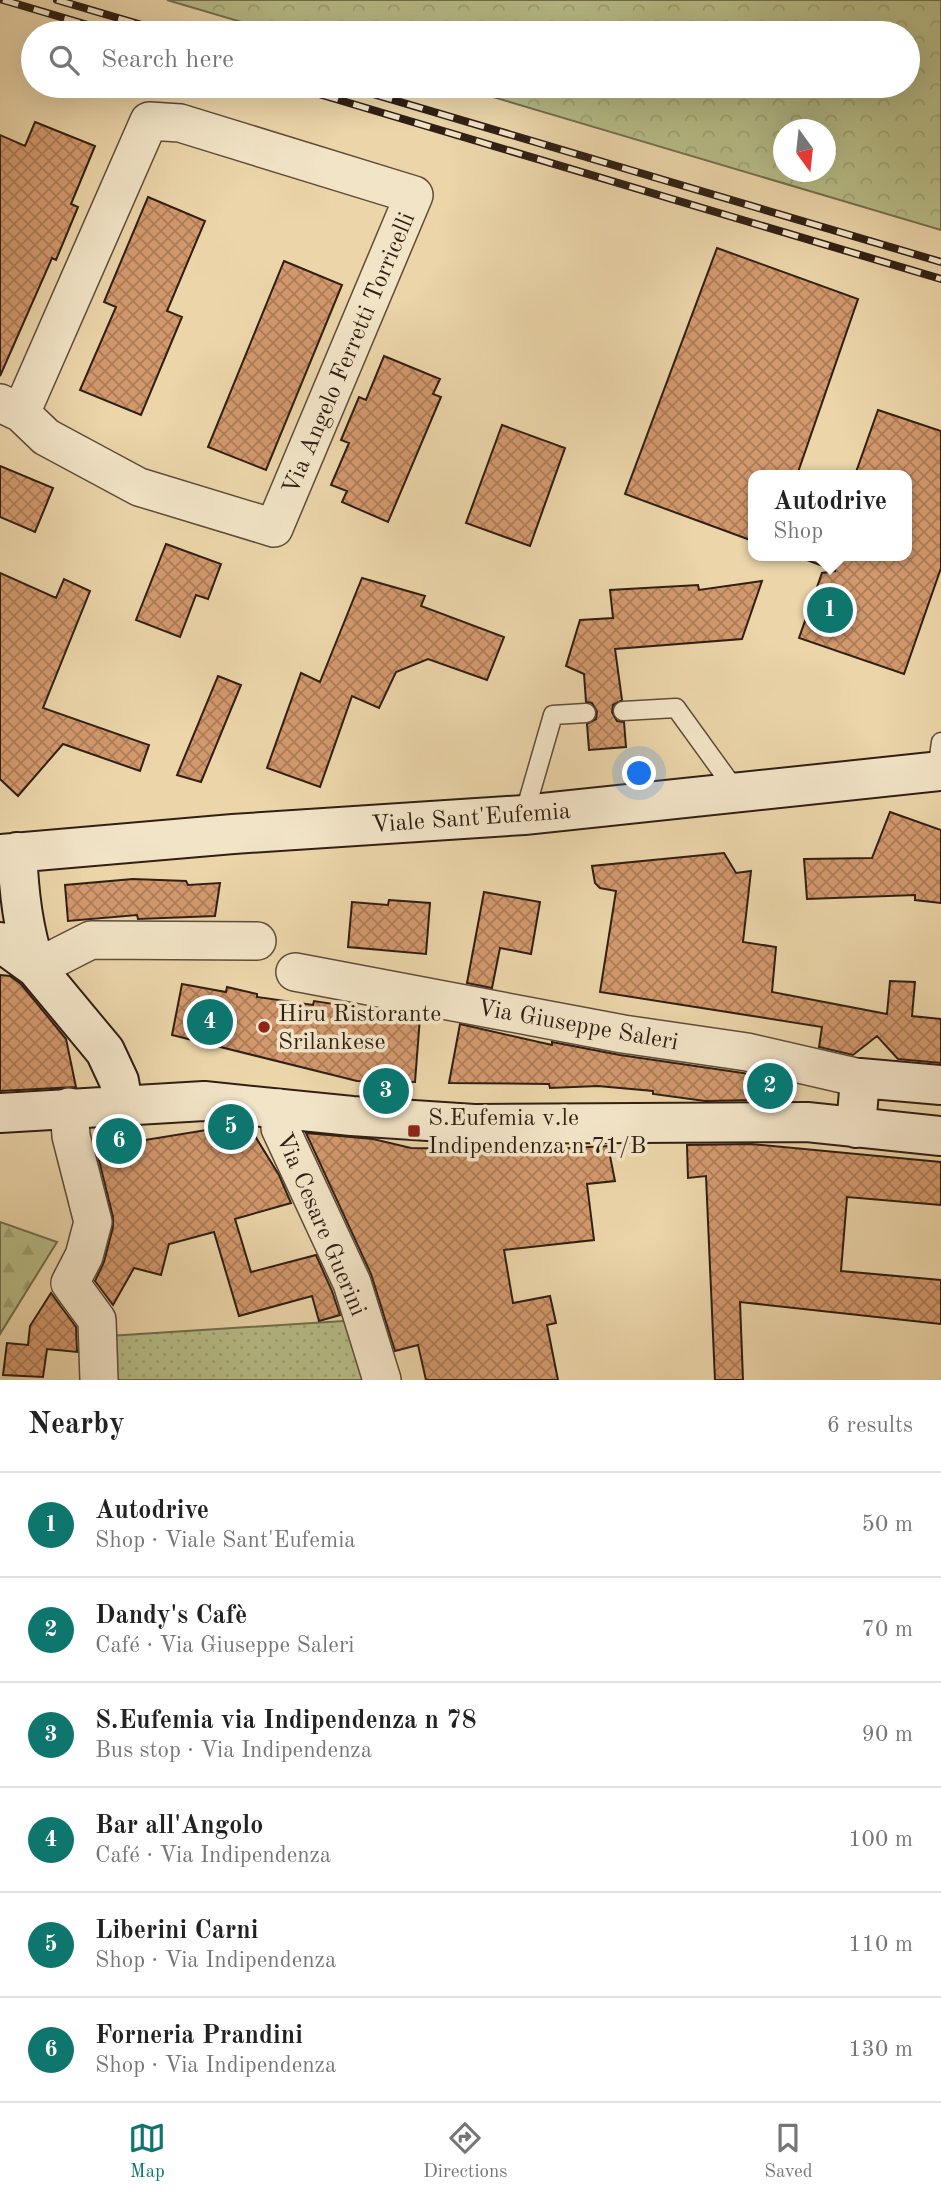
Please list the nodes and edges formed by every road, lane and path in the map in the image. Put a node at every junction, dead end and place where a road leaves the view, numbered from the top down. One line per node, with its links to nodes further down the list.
1 (11, 408): 1 (street, Via Angelo Ferretti Torricelli)
2 (623, 711): 5 (lane)
3 (586, 713): 6 (lane)
4 (940, 761): 5 (street, Viale Sant'Eufemia)
5 (736, 791): 6 (street, Viale Sant'Eufemia)
6 (524, 815): 7 (street, Viale Sant'Eufemia)
7 (8, 853): 10 (street)
8 (257, 941): 10 (street)
9 (0, 942): 10 (street)
10 (36, 968): 14 (street)
11 (295, 972): 12 (street, Via Giuseppe Saleri)
12 (860, 1078): 13 (street, Via Giuseppe Saleri); 18 (street)
13 (941, 1085)
14 (122, 1104): 15 (street); 16 (street)
15 (69, 1107): 17 (street); 20 (street)
16 (279, 1108): 18 (street); 21 (street, Via Cesare Guerini)
17 (0, 1113)
18 (856, 1128): 19 (street)
19 (941, 1136)
20 (99, 1380)
21 (382, 1380)

